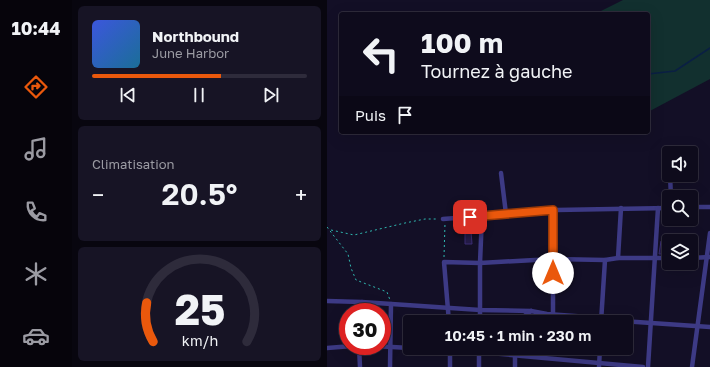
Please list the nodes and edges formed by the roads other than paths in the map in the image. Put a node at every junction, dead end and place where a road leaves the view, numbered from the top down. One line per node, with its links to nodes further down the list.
1 (501, 173): 8 (street)
2 (698, 207): 3 (street)
3 (710, 207)
4 (621, 208): 5 (street); 7 (street); 13 (street)
5 (658, 208): 6 (street); 17 (street)
6 (662, 208)
7 (553, 210): 8 (street); 16 (street)
8 (506, 214): 9 (street)
9 (482, 216): 10 (street); 19 (street)
10 (444, 219)
11 (710, 233): 12 (street)
12 (708, 257): 15 (street); 34 (street)
13 (618, 258): 17 (street); 18 (street)
14 (662, 258): 17 (street)
15 (698, 258)
16 (553, 259): 18 (street); 19 (street); 30 (street)
17 (655, 259): 33 (street)
18 (605, 260): 31 (street)
19 (480, 263): 24 (street); 25 (street)
20 (327, 301): 21 (street)
21 (362, 302): 22 (street)
22 (376, 303)
23 (391, 304): 24 (street)
24 (449, 307): 25 (street); 27 (street)
25 (480, 310): 26 (street); 28 (street)
26 (531, 311): 29 (street); 30 (street)
27 (449, 315)
28 (480, 315)
29 (526, 315)
30 (553, 315)
31 (602, 315)
32 (633, 323): 33 (street)
33 (651, 324): 34 (street); 54 (street)
34 (698, 326): 35 (street); 55 (street)
35 (710, 327)
36 (339, 347): 38 (street)
37 (391, 347): 39 (street)
38 (327, 348)
39 (403, 348)
40 (359, 355): 48 (street)
41 (390, 355): 49 (street)
42 (450, 355): 50 (street)
43 (479, 355): 51 (street)
44 (509, 355): 46 (street)
45 (600, 355): 47 (street)
46 (515, 356): 47 (street); 52 (street)
47 (599, 365): 53 (street)
48 (360, 367)
49 (390, 367)
50 (450, 367)
51 (479, 367)
52 (515, 367)
53 (643, 367)
54 (648, 367)
55 (692, 367)

